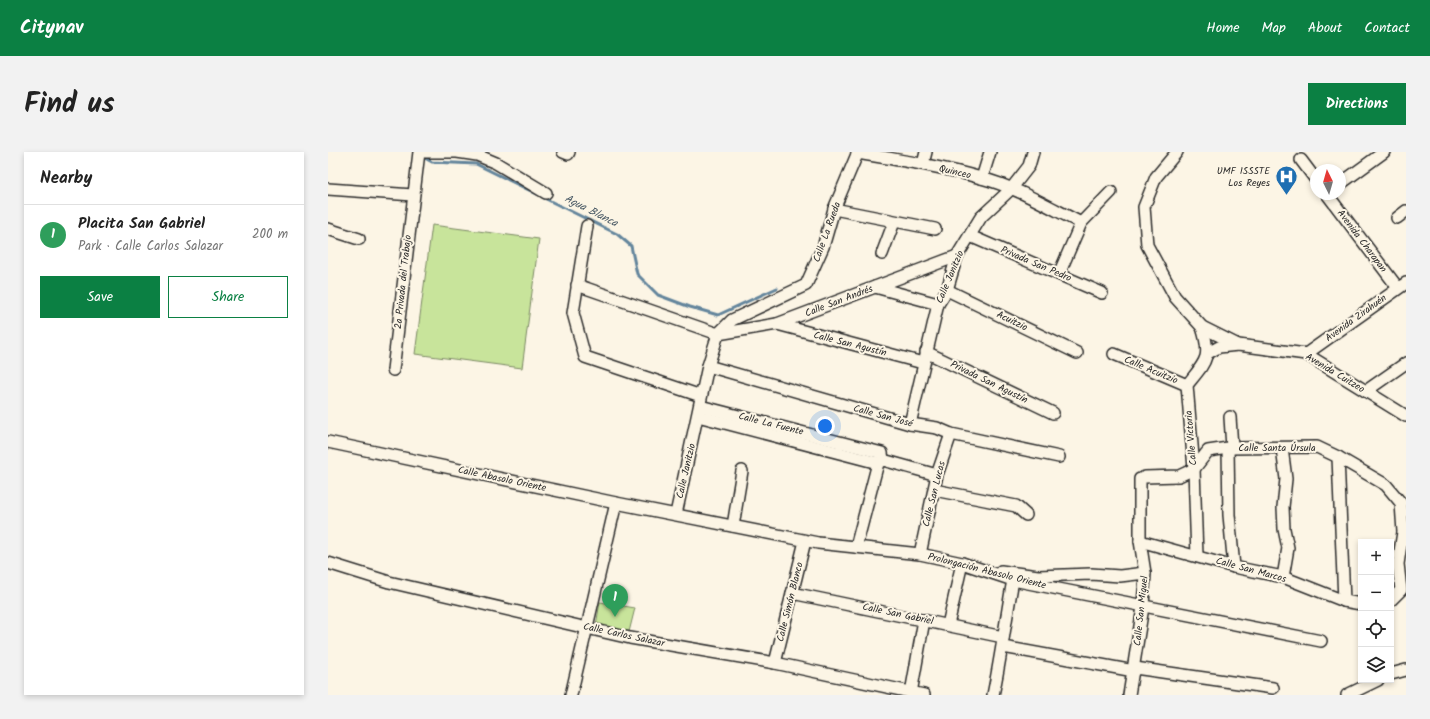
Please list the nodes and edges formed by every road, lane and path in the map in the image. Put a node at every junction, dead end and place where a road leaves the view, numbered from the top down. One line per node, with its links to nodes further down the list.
1 (563, 152): 2 (street)
2 (569, 152)
3 (858, 152): 11 (street, Quinceo); 21 (street, Calle La Rueda)
4 (926, 152): 11 (street)
5 (1033, 152): 16 (street, Calle Janitzio)
6 (1177, 152): 39 (street, Avenida Cuitzeo)
7 (1384, 152): 14 (street)
8 (989, 153): 13 (street)
9 (420, 155): 18 (street); 19 (street, 2a Privada del Trabajo)
10 (1301, 160): 12 (street)
11 (923, 164): 13 (street, Quinceo)
12 (1310, 172)
13 (982, 178): 16 (street, Quinceo)
14 (1346, 180)
15 (328, 189): 19 (street)
16 (1011, 189): 23 (street, Quinceo); 27 (street, Calle Janitzio)
17 (1111, 192): 23 (street)
18 (546, 193)
19 (413, 195): 50 (street, 2a Privada del Trabajo)
20 (1332, 200): 33 (street, Avenida Charapan)
21 (834, 209): 22 (street); 40 (street, Calle La Rueda)
22 (894, 222): 26 (street); 29 (street)
23 (1081, 223): 31 (street)
24 (587, 226): 32 (street)
25 (328, 229): 28 (street)
26 (935, 229)
27 (970, 236): 30 (street, Calle Janitzio); 31 (street, Privada San Pedro)
28 (359, 239)
29 (882, 254)
30 (957, 256): 34 (street, Calle San Andrés); 35 (street, Calle Janitzio)
31 (1059, 274): 36 (street, Privada San Pedro)
32 (577, 285): 40 (street); 53 (street, Calle La Fuente)
33 (1402, 286): 46 (street, Avenida Zirahuén)
34 (875, 287): 37 (street); 38 (street, Calle San Andrés)
35 (947, 290): 37 (street, Calle Janitzio); 43 (street, Acuitzio)
36 (1102, 292)
37 (938, 304): 42 (street, Calle Janitzio)
38 (777, 324): 40 (street, Calle San Andrés); 47 (street, Calle San Agustín)
39 (1202, 327): 41 (street, Avenida Cuitzeo); 44 (street)
40 (718, 334): 49 (street, Calle Janitzio)
41 (1238, 345): 44 (street); 46 (street, Avenida Cuitzeo)
42 (926, 352): 47 (street, Calle Janitzio); 54 (street, Privada San Agustín)
43 (1077, 353)
44 (1208, 353): 51 (street)
45 (1114, 354): 51 (street, Calle Acuitzio)
46 (1306, 354): 52 (street, Avenida Cuitzeo)
47 (923, 363): 57 (street, Calle Janitzio)
48 (1406, 363): 52 (street)
49 (708, 366): 53 (street, Calle Janitzio); 57 (street, Calle San José)
50 (393, 370)
51 (1187, 385): 65 (street, Calle Victoria)
52 (1366, 391): 55 (street, Avenida Cuitzeo)
53 (700, 406): 64 (street, Calle La Fuente); 70 (street, Calle Janitzio)
54 (1053, 413)
55 (1406, 416)
56 (1230, 417): 60 (street)
57 (910, 424): 58 (street, Calle San José)
58 (951, 434): 62 (street, Calle San José); 67 (street, Calle San Lucas)
59 (328, 442): 69 (street, Calle Abasolo Oriente)
60 (1230, 448): 61 (street, Calle Santa Úrsula); 65 (street, Calle Santa Úrsula); 80 (street)
61 (1282, 448): 63 (street, Calle Santa Úrsula); 83 (street)
62 (1059, 456)
63 (1338, 457): 86 (street, Calle Santa Úrsula); 87 (street)
64 (881, 462): 67 (street, Calle La Fuente); 75 (street)
65 (1194, 469): 74 (street, Calle San Miguel); 77 (street, Calle Victoria)
66 (742, 471): 72 (street)
67 (938, 475): 68 (street, Calle San Lucas)
68 (934, 490): 71 (street); 76 (street, Calle San Lucas)
69 (616, 503): 70 (street, Calle Abasolo Oriente); 92 (street)
70 (676, 514): 72 (street, Prolongación Abasolo Oriente)
71 (1026, 515)
72 (733, 526): 73 (street, Prolongación Abasolo Oriente)
73 (805, 541): 75 (street, Prolongación Abasolo Oriente); 85 (street, Calle Simón Blanco)
74 (1140, 541): 77 (street, Calle San Marcos); 82 (street, Calle San Miguel)
75 (856, 547): 76 (street, Prolongación Abasolo Oriente)
76 (920, 554): 79 (street, Prolongación Abasolo Oriente)
77 (1197, 556): 80 (street, Calle San Marcos)
78 (328, 563): 92 (street, Calle Carlos Salazar)
79 (962, 564): 81 (street, Prolongación Abasolo Oriente); 91 (street)
80 (1234, 566): 83 (street, Calle San Marcos)
81 (975, 568): 82 (street); 84 (street, Prolongación Abasolo Oriente)
82 (1145, 573): 89 (street, Calle San Miguel)
83 (1283, 577): 87 (street, Calle San Marcos)
84 (1013, 580): 89 (street, Prolongación Abasolo Oriente); 94 (street)
85 (792, 593): 90 (street, Calle San Gabriel); 95 (street, Calle Simón Blanco)
86 (1394, 597)
87 (1344, 601): 88 (street, Calle San Marcos)
88 (1358, 603)
89 (1143, 607): 93 (street, Prolongación Abasolo Oriente); 96 (street, Calle San Miguel)
90 (924, 620): 91 (street, Calle San Gabriel); 101 (street)
91 (948, 625): 94 (street, Calle San Gabriel)
92 (588, 628): 95 (street, Calle Carlos Salazar); 102 (street)
93 (1321, 641)
94 (1003, 642): 96 (street, Calle San Gabriel); 104 (street)
95 (775, 663): 101 (street, Calle Carlos Salazar)
96 (1134, 670): 100 (street, Calle San Gabriel); 105 (street, Calle San Miguel)
97 (1406, 670): 98 (street)
98 (1394, 673)
99 (1372, 683): 106 (street)
100 (1273, 688)
101 (911, 693): 103 (street, Calle Carlos Salazar)
102 (571, 695)
103 (924, 695)
104 (993, 695)
105 (1129, 695)
106 (1347, 695)

